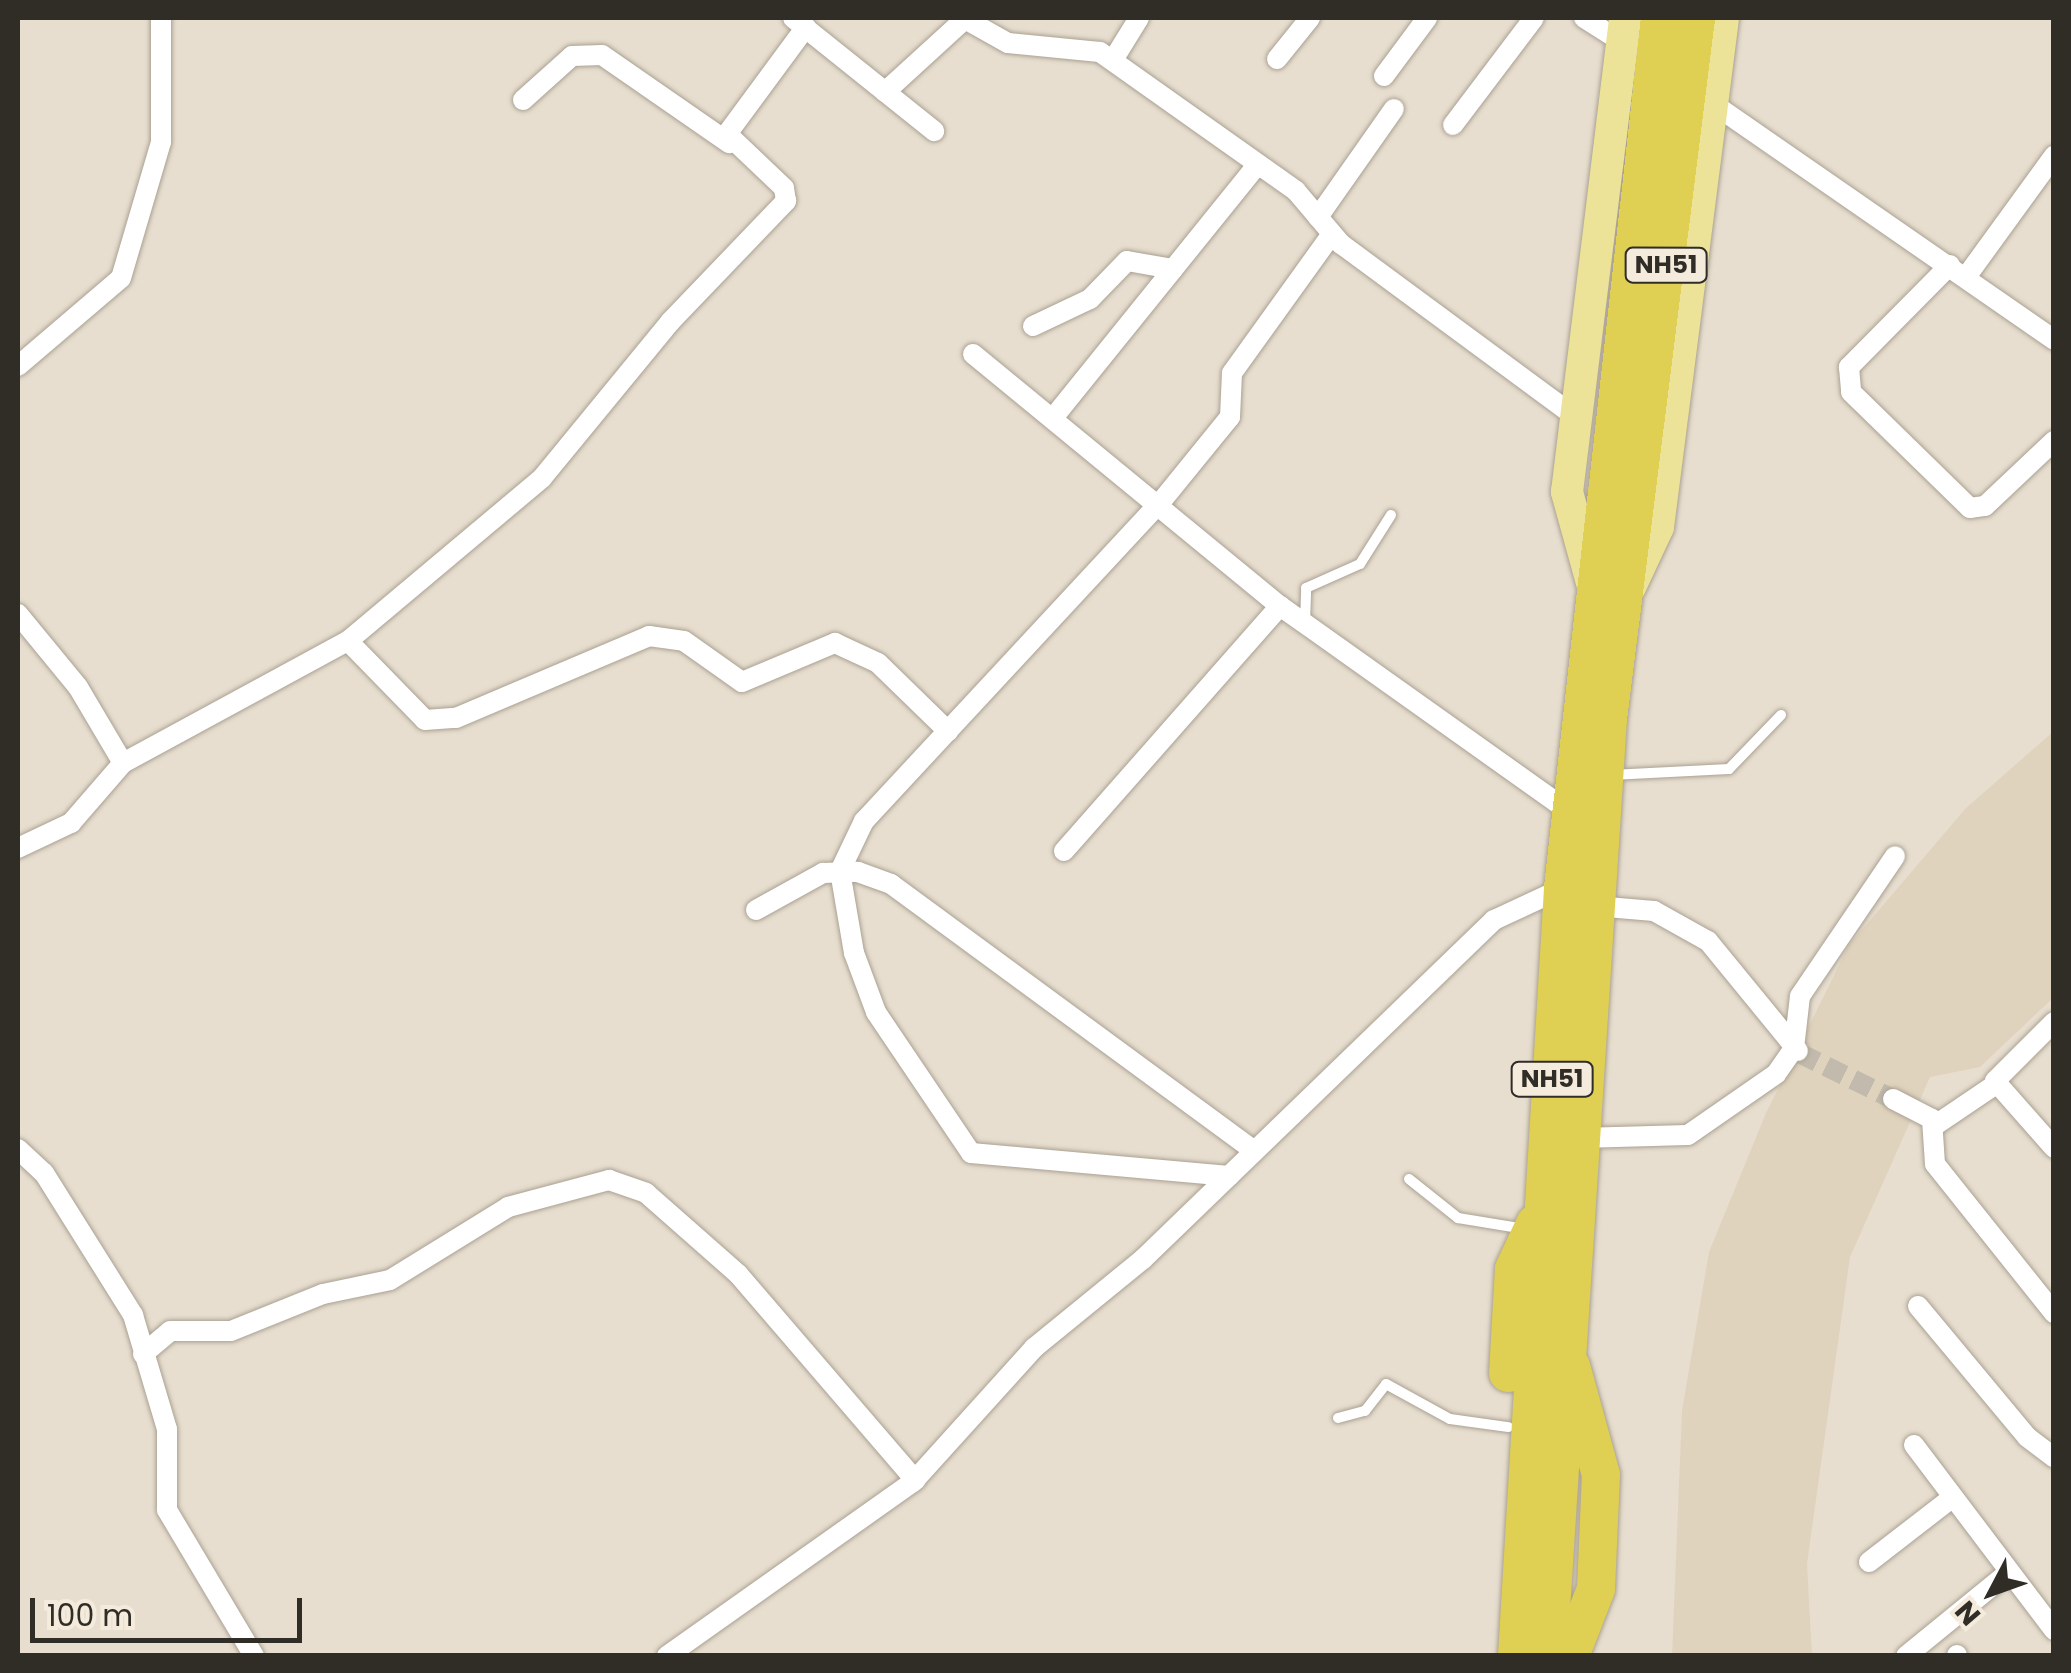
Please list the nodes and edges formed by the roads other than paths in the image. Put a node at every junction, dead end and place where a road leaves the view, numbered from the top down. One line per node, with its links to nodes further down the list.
1 (161, 18): 31 (street)
2 (1139, 18): 13 (street)
3 (1310, 18): 12 (street)
4 (1427, 18): 14 (street)
5 (1534, 18): 19 (street)
6 (1584, 18): 11 (street)
7 (1660, 18): 36 (highway, NH51)
8 (1696, 18): 36 (highway, NH51)
9 (1723, 18): 17 (main road)
10 (800, 22): 15 (street); 21 (street)
11 (1624, 30): 32 (main road)
12 (1277, 59)
13 (1113, 60): 15 (street); 23 (street)
14 (1384, 76)
15 (885, 92): 20 (street)
16 (523, 100): 21 (street)
17 (1712, 103): 27 (street); 38 (main road)
18 (1394, 109): 24 (street)
19 (1454, 125)
20 (934, 131)
21 (729, 143): 42 (street)
22 (2054, 156): 27 (street)
23 (1258, 164): 24 (street); 26 (street)
24 (1318, 217): 25 (street)
25 (1331, 235): 32 (street); 35 (street)
26 (1173, 269): 28 (street); 33 (street)
27 (1958, 271): 29 (street); 34 (street)
28 (1034, 326)
29 (2054, 340)
30 (972, 354): 33 (street)
31 (18, 366)
32 (1576, 417): 38 (main road)
33 (1053, 418): 35 (street)
34 (2054, 442)
35 (1160, 503): 39 (street); 44 (street)
36 (1620, 508): 38 (highway, NH51)
37 (1391, 514): 41 (lane)
38 (1609, 601): 46 (highway, NH51); 47 (highway, NH51)
39 (1280, 606): 41 (street); 49 (street)
40 (18, 614): 45 (street)
41 (1304, 624): 47 (street)
42 (348, 641): 44 (street); 45 (street)
43 (1781, 715): 46 (lane)
44 (948, 731): 51 (street)
45 (124, 764): 48 (street)
46 (1604, 776): 52 (highway, NH51)
47 (1573, 814): 52 (highway, NH51)
48 (18, 848)
49 (1064, 850)
50 (1894, 856): 55 (street)
51 (840, 871): 53 (street); 62 (street); 63 (street)
52 (1579, 897): 55 (street); 59 (highway, NH51); 62 (street); 65 (highway, NH51)
53 (756, 910)
54 (2054, 1022): 56 (street)
55 (1796, 1050): 59 (street)
56 (1996, 1084): 58 (street); 60 (street)
57 (1893, 1099): 58 (street)
58 (1934, 1126): 68 (street)
59 (1580, 1138): 71 (highway, NH51)
60 (2052, 1141)
61 (18, 1149): 66 (street)
62 (1254, 1151): 63 (street)
63 (1228, 1176): 76 (street)
64 (1409, 1180): 65 (lane)
65 (1537, 1222): 73 (highway, NH51)
66 (127, 1304): 69 (street); 70 (street)
67 (1918, 1306): 75 (street)
68 (2054, 1313)
69 (170, 1330): 70 (street); 76 (street)
70 (144, 1354): 81 (street)
71 (1566, 1355): 84 (highway, NH51); 85 (highway)
72 (1338, 1418): 73 (lane)
73 (1519, 1439): 83 (highway, NH51)
74 (1914, 1445): 77 (street)
75 (2054, 1457)
76 (915, 1480): 82 (street)
77 (1953, 1497): 78 (street); 79 (street)
78 (1869, 1562)
79 (2009, 1572): 80 (street); 86 (street)
80 (2054, 1630)
81 (254, 1656)
82 (667, 1656)
83 (1518, 1656)
84 (1548, 1656)
85 (1570, 1656)
86 (1906, 1656)

